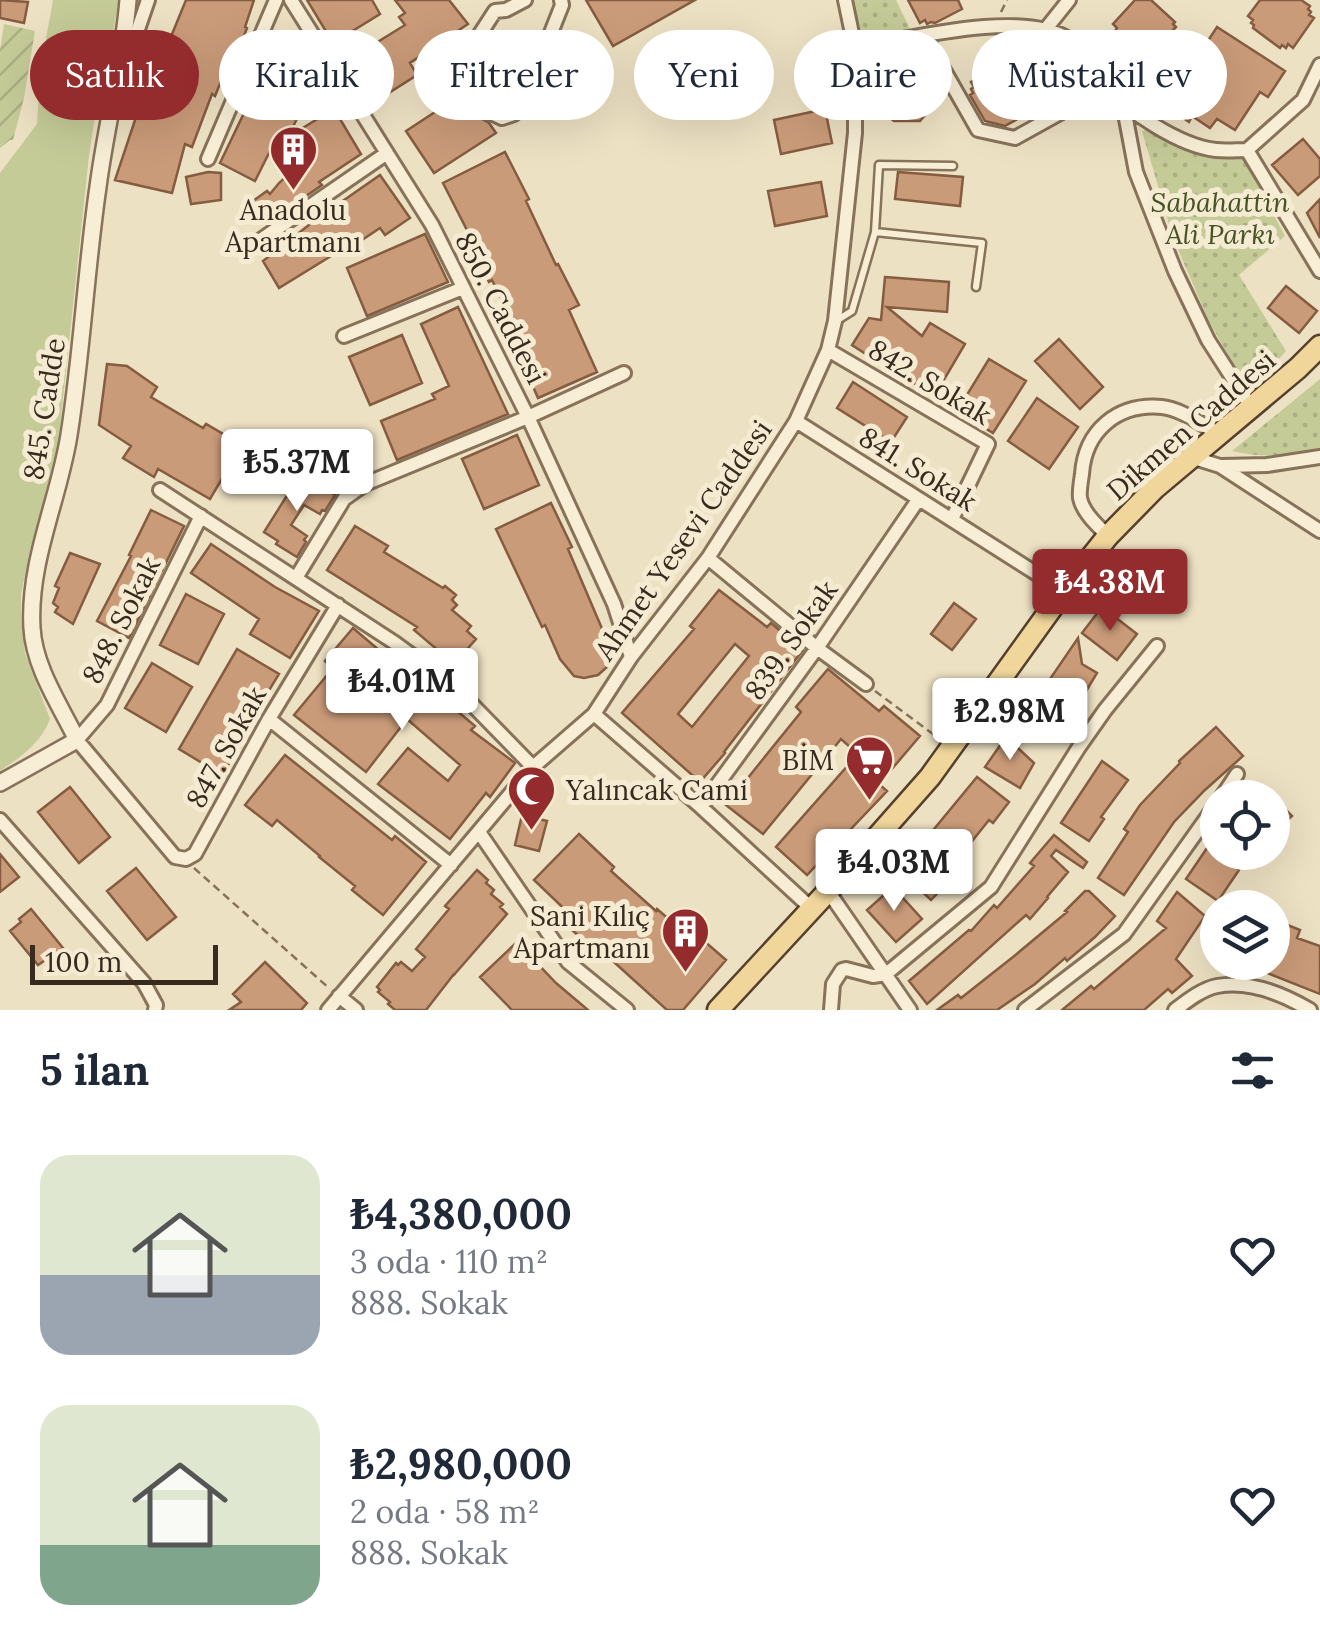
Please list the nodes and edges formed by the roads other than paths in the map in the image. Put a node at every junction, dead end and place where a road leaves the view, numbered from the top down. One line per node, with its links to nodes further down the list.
1 (128, 0): 11 (street, 845. Cadde)
2 (148, 0): 12 (street)
3 (276, 0): 27 (street)
4 (291, 0): 26 (street, 850. Caddesi)
5 (483, 0): 10 (street)
6 (525, 0): 10 (street)
7 (561, 0): 10 (street)
8 (845, 0): 13 (street, Ahmet Yesevi Caddesi)
9 (1069, 0): 14 (street)
10 (495, 11)
11 (124, 30)
12 (138, 30)
13 (852, 30)
14 (1045, 30): 15 (street)
15 (952, 32)
16 (1320, 65): 25 (street)
17 (952, 84): 18 (street)
18 (972, 119)
19 (109, 120): 62 (street, 845. Cadde)
20 (855, 120): 34 (street, Ahmet Yesevi Caddesi)
21 (972, 120): 22 (street)
22 (1047, 120)
23 (1126, 120): 39 (street)
24 (1150, 120): 25 (street)
25 (1247, 150): 31 (street)
26 (387, 152): 30 (street); 33 (street, 850. Caddesi)
27 (208, 159)
28 (954, 166): 29 (lane)
29 (875, 232): 32 (lane); 34 (lane)
30 (250, 248)
31 (1320, 271)
32 (976, 287)
33 (464, 288): 35 (street); 40 (street, 850. Caddesi)
34 (836, 321): 37 (street, Ahmet Yesevi Caddesi)
35 (344, 336)
36 (1320, 346): 39 (main road, Dikmen Caddesi)
37 (828, 350): 41 (street, Ahmet Yesevi Caddesi); 49 (street, 842. Sokak)
38 (624, 373): 40 (street)
39 (1252, 408): 42 (main road, Dikmen Caddesi)
40 (528, 418): 53 (street); 58 (street, 850. Caddesi)
41 (796, 421): 47 (street, 841. Sokak); 52 (street, Ahmet Yesevi Caddesi)
42 (1218, 434): 44 (main road, Dikmen Caddesi); 51 (street)
43 (1320, 457): 45 (street)
44 (1191, 458): 45 (street); 51 (main road, Dikmen Caddesi)
45 (1220, 466): 50 (street)
46 (160, 490): 48 (street)
47 (918, 500): 49 (street, 841. Sokak); 57 (street, 839. Sokak)
48 (201, 516): 53 (street); 62 (street, 848. Sokak)
49 (952, 519): 54 (street, 841. Sokak)
50 (1320, 532)
51 (1108, 536): 54 (main road, Dikmen Caddesi)
52 (708, 558): 57 (street); 58 (street, Ahmet Yesevi Caddesi)
53 (296, 578): 55 (street)
54 (1064, 591): 73 (main road, Dikmen Caddesi)
55 (338, 606): 61 (street, 847. Sokak); 63 (street)
56 (1157, 646): 75 (street)
57 (817, 648): 59 (street); 67 (street, 839. Sokak)
58 (631, 657): 60 (street, Ahmet Yesevi Caddesi)
59 (866, 684)
60 (594, 714): 63 (street, Ahmet Yesevi Caddesi); 67 (street)
61 (268, 719): 71 (street, 847. Sokak); 72 (street)
62 (77, 740): 66 (street); 71 (street, 845. Cadde)
63 (533, 767): 70 (street, Ahmet Yesevi Caddesi)
64 (1237, 774): 65 (street)
65 (1233, 780)
66 (0, 782)
67 (701, 807): 74 (street)
68 (0, 820): 77 (street)
69 (1200, 827): 84 (street)
70 (479, 832): 72 (street, Ahmet Yesevi Caddesi); 80 (street)
71 (186, 859)
72 (451, 865): 76 (street, Ahmet Yesevi Caddesi)
73 (828, 891): 74 (main road, Dikmen Caddesi); 75 (street)
74 (811, 908): 81 (main road, Dikmen Caddesi)
75 (886, 974): 82 (street); 83 (street)
76 (339, 996): 78 (street, Ahmet Yesevi Caddesi); 79 (street)
77 (156, 1008)
78 (328, 1010)
79 (356, 1010)
80 (628, 1010)
81 (718, 1010)
82 (831, 1010)
83 (910, 1010)
84 (1024, 1010)
85 (1175, 1010): 86 (street)
86 (1310, 1010)

